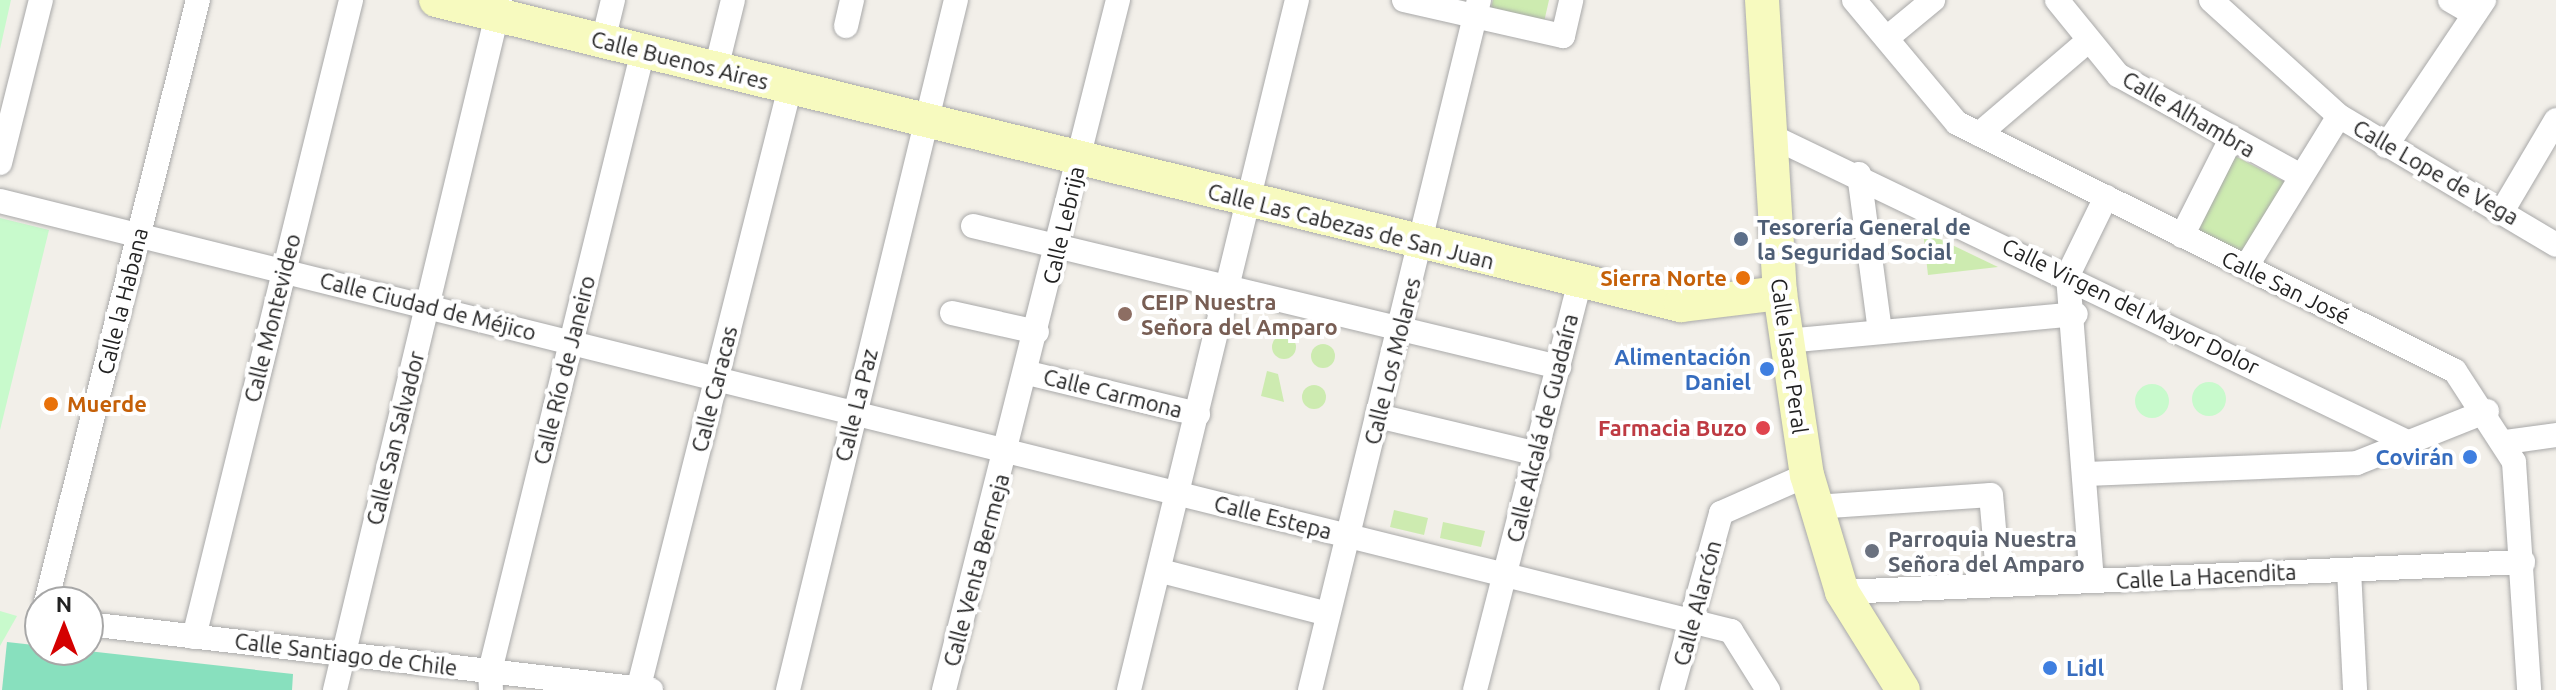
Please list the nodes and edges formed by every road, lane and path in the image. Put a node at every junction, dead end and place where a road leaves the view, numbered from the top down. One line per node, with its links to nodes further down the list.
1 (41, 0): 37 (street)
2 (198, 0): 45 (street, Calle la Habana)
3 (351, 0): 51 (street, Calle Montevideo)
4 (436, 0): 20 (street, Calle Buenos Aires)
5 (613, 0): 24 (street)
6 (733, 0): 27 (street)
7 (852, 0): 22 (street)
8 (956, 0): 31 (street, Calle La Paz)
9 (1118, 0): 36 (street, Calle Lebrija)
10 (1297, 0): 42 (street)
11 (1404, 0): 21 (street)
12 (1571, 0): 21 (street)
13 (1762, 0): 33 (street, Calle Isaac Peral)
14 (1854, 0): 23 (street, Calle San José)
15 (1933, 0): 23 (street)
16 (2057, 0): 25 (street, Calle Alhambra)
17 (2211, 0): 29 (street, Calle Lope de Vega)
18 (2450, 0): 19 (street)
19 (2479, 7): 35 (street)
20 (499, 8): 24 (street, Calle Buenos Aires); 56 (street, Calle San Salvador)
21 (1476, 8): 47 (street, Calle Los Molares)
22 (846, 26)
23 (1887, 38): 32 (street, Calle San José)
24 (603, 41): 26 (street, Calle Buenos Aires)
25 (2088, 41): 32 (street); 34 (street, Calle Alhambra)
26 (643, 51): 27 (street, Calle Buenos Aires); 62 (street, Calle Río de Janeiro)
27 (716, 69): 28 (street, Calle Buenos Aires)
28 (790, 87): 31 (street, Calle Buenos Aires); 66 (street, Calle Caracas)
29 (2339, 116): 35 (street, Calle Lope de Vega); 39 (street)
30 (2556, 120): 43 (street)
31 (925, 121): 36 (street, Calle Las Cabezas de San Juan); 68 (street, Calle La Paz)
32 (1979, 134): 40 (street, Calle San José)
33 (1769, 135): 38 (street, Calle Virgen del Mayor Dolor); 55 (street, Calle Isaac Peral)
34 (2230, 141): 39 (street, Calle Alhambra); 46 (street)
35 (2386, 146): 43 (street, Calle Lope de Vega)
36 (1078, 158): 42 (street, Calle Las Cabezas de San Juan); 48 (street, Calle Lebrija)
37 (0, 163)
38 (1859, 174): 52 (street, Calle Virgen del Mayor Dolor); 61 (street)
39 (2301, 176): 50 (street)
40 (2106, 197): 46 (street, Calle San José); 52 (street)
41 (0, 201): 45 (street, Calle Ciudad de Méjico)
42 (1249, 201): 47 (street, Calle Las Cabezas de San Juan); 54 (street)
43 (2504, 208): 49 (street, Calle Lope de Vega)
44 (973, 226): 48 (street)
45 (139, 233): 51 (street, Calle Ciudad de Méjico); 86 (street, Calle la Habana)
46 (2182, 236): 50 (street, Calle San José)
47 (1421, 243): 53 (street, Calle Las Cabezas de San Juan); 59 (street, Calle Los Molares)
48 (1058, 245): 54 (street); 60 (street, Calle Lebrija)
49 (2556, 245)
50 (2246, 267): 67 (street, Calle San José)
51 (284, 270): 56 (street, Calle Ciudad de Méjico); 91 (street, Calle Montevideo)
52 (2068, 275): 58 (street); 72 (street, Calle Virgen del Mayor Dolor)
53 (1580, 282): 55 (street, Calle Las Cabezas de San Juan); 64 (street, Calle Alcalá de Guadaíra)
54 (1228, 287): 59 (street); 69 (street)
55 (1780, 293): 63 (street, Calle Isaac Peral)
56 (427, 305): 62 (street, Calle Ciudad de Méjico); 92 (street, Calle San Salvador)
57 (952, 313): 60 (street)
58 (2076, 314): 61 (street); 76 (street)
59 (1401, 329): 64 (street); 70 (street, Calle Los Molares)
60 (1037, 332): 65 (street, Calle Lebrija)
61 (1880, 332): 63 (street)
62 (572, 341): 66 (street, Calle Ciudad de Méjico); 93 (street, Calle Río de Janeiro)
63 (1786, 341): 77 (street, Calle Isaac Peral)
64 (1559, 367): 75 (street, Calle Alcalá de Guadaíra)
65 (1028, 373): 69 (street, Calle Carmona); 74 (street, Calle Lebrija)
66 (716, 378): 68 (street, Calle Ciudad de Méjico); 95 (street, Calle Caracas)
67 (2487, 411): 72 (street); 73 (street, Calle San José)
68 (854, 412): 74 (street, Calle Estepa); 96 (street, Calle La Paz)
69 (1198, 414): 78 (street)
70 (1378, 416): 75 (street); 79 (street, Calle Los Molares)
71 (2556, 435): 73 (street)
72 (2405, 441): 76 (street)
73 (2506, 442): 80 (street, Calle San José)
74 (1009, 451): 78 (street, Calle Estepa); 97 (street, Calle Venta Bermeja)
75 (1538, 454): 83 (street, Calle Alcalá de Guadaíra)
76 (2086, 474): 84 (street)
77 (1811, 491): 85 (street); 87 (street, Calle Isaac Peral); 89 (street, Calle Alarcón)
78 (1179, 494): 79 (street, Calle Estepa); 82 (street)
79 (1349, 536): 83 (street, Calle Estepa); 88 (street, Calle Los Molares)
80 (2523, 562): 81 (street, Calle La Hacendita); 105 (street, Calle San José)
81 (2349, 570): 84 (street, Calle La Hacendita); 104 (street)
82 (1161, 571): 88 (street); 98 (street)
83 (1505, 574): 89 (street, Calle Estepa); 100 (street, Calle Alcalá de Guadaíra)
84 (2092, 581): 85 (street, Calle La Hacendita)
85 (1999, 585): 87 (street, Calle La Hacendita)
86 (50, 586)
87 (1842, 592): 103 (street, Calle Isaac Peral)
88 (1328, 614): 99 (street, Calle Los Molares)
89 (1692, 622): 101 (street, Calle Alarcón); 102 (street, Calle Estepa)
90 (104, 626): 91 (street, Calle Santiago de Chile)
91 (194, 637): 92 (street, Calle Santiago de Chile)
92 (344, 654): 93 (street, Calle Santiago de Chile); 94 (street, Calle San Salvador)
93 (490, 680): 95 (street, Calle Santiago de Chile)
94 (335, 690)
95 (642, 690)
96 (788, 690)
97 (944, 690)
98 (1129, 690)
99 (1310, 690)
100 (1475, 690)
101 (1672, 690)
102 (1768, 690)
103 (1903, 690)
104 (2355, 690)
105 (2529, 690)

